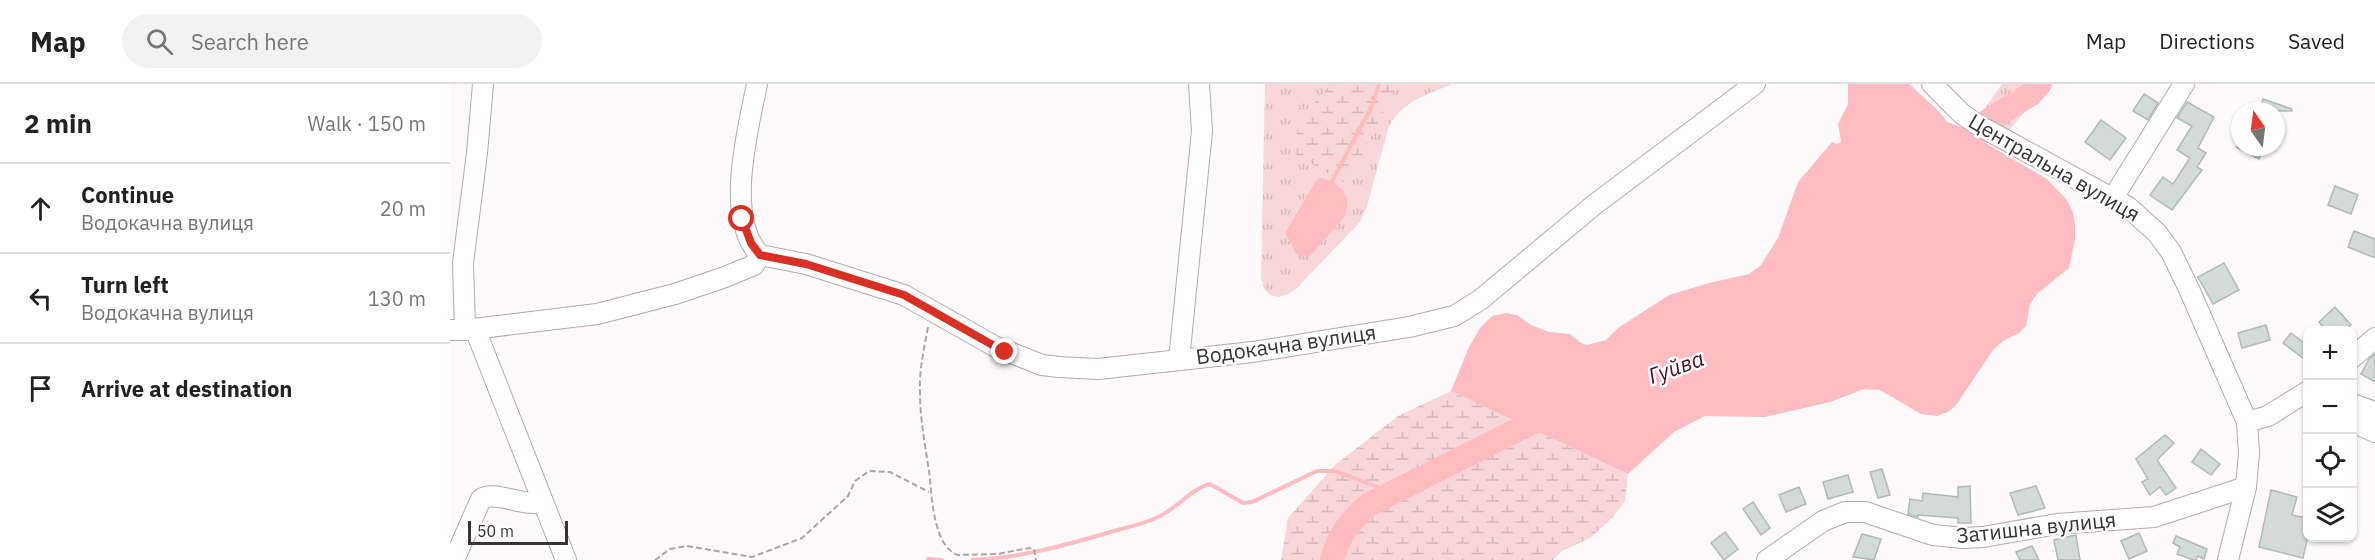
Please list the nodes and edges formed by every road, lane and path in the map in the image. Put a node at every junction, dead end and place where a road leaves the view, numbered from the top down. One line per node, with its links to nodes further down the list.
1 (483, 84): 10 (street)
2 (757, 84): 8 (street)
3 (1199, 84): 13 (street)
4 (1755, 84): 13 (street, Водокачна вулиця)
5 (1932, 84): 7 (street, Центральна вулиця)
6 (2184, 84): 7 (street)
7 (2113, 198): 17 (street, Центральна вулиця)
8 (760, 255): 9 (street, Водокачна вулиця); 10 (street)
9 (932, 310): 13 (street, Водокачна вулиця); 21 (path)
10 (464, 330): 22 (street)
11 (2375, 338): 12 (street)
12 (2357, 354)
13 (1179, 360)
14 (2303, 398): 17 (street)
15 (2357, 406): 16 (street)
16 (2375, 412)
17 (2247, 422): 20 (street, Центральна вулиця)
18 (2357, 424): 19 (street)
19 (2375, 432)
20 (2246, 486): 27 (street, Затишна вулиця); 28 (street, Центральна вулиця)
21 (930, 493): 25 (path); 26 (path)
22 (542, 502): 23 (street); 24 (street)
23 (454, 560)
24 (566, 560)
25 (655, 560)
26 (1036, 560)
27 (1767, 560)
28 (2229, 560)

